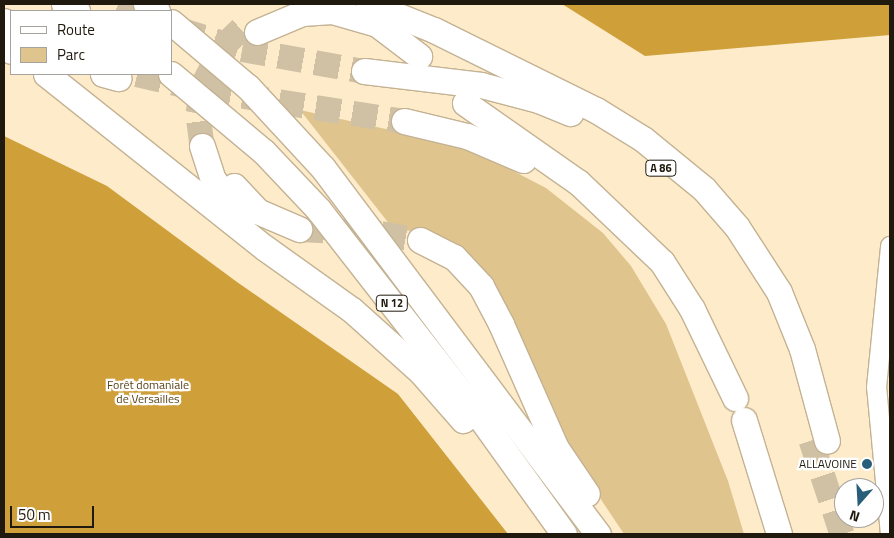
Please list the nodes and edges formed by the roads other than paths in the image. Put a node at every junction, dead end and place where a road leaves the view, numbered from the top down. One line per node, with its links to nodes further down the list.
1 (64, 4): 5 (highway)
2 (287, 4): 7 (highway)
3 (369, 4): 11 (highway)
4 (400, 4): 11 (highway)
5 (75, 10)
6 (172, 23): 22 (highway, N 12)
7 (419, 56)
8 (364, 71): 11 (highway, A 86)
9 (47, 75): 18 (highway)
10 (172, 75): 21 (highway, N 12)
11 (539, 81)
12 (465, 103): 15 (highway)
13 (404, 121): 15 (highway)
14 (299, 229): 18 (highway)
15 (630, 230): 19 (highway)
16 (420, 240): 22 (highway)
17 (890, 246): 25 (main road)
18 (352, 310): 21 (highway)
19 (735, 398)
20 (744, 420): 24 (highway)
21 (510, 463): 23 (highway, N 12)
22 (595, 529)
23 (564, 534)
24 (779, 534)
25 (890, 534)

